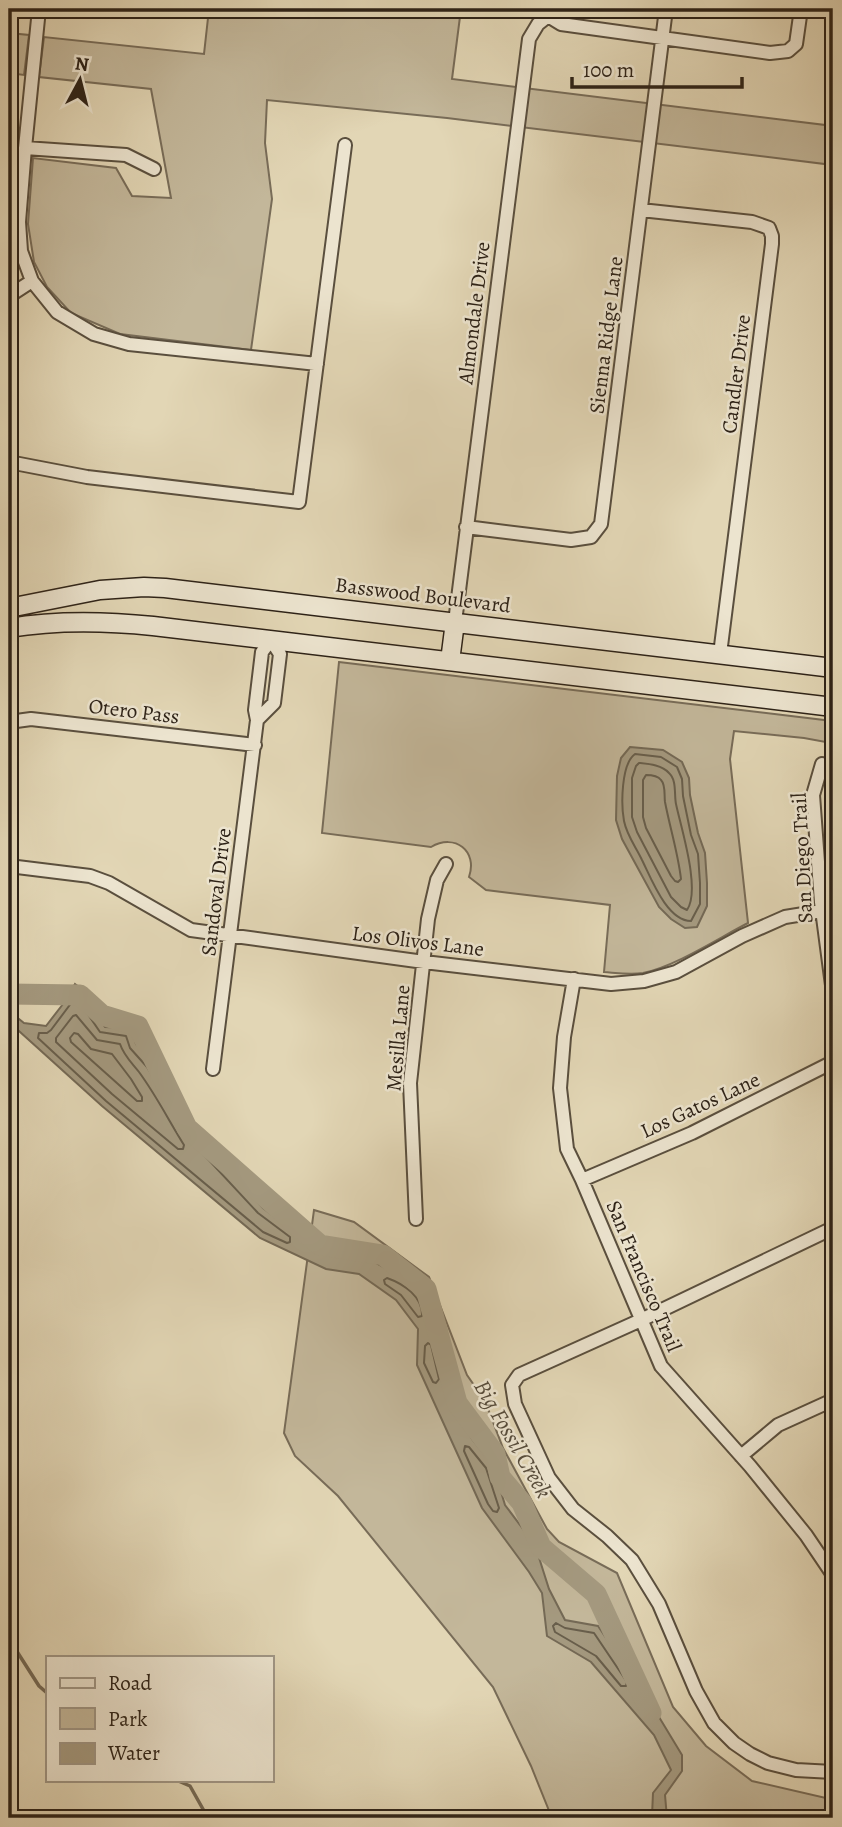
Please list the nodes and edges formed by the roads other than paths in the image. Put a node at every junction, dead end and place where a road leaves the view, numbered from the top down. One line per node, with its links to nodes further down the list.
1 (39, 9): 7 (street)
2 (666, 9): 5 (street, Sienna Ridge Lane)
3 (800, 9): 5 (street)
4 (545, 12): 5 (street); 14 (street, Almondale Drive)
5 (662, 39): 9 (street, Sienna Ridge Lane)
6 (345, 145): 12 (street)
7 (24, 148): 8 (street); 10 (street)
8 (154, 169)
9 (641, 210): 14 (street, Sienna Ridge Lane); 19 (street, Candler Drive)
10 (32, 282): 11 (street); 12 (street)
11 (9, 296)
12 (317, 364): 13 (street)
13 (9, 463)
14 (466, 527): 16 (street, Almondale Drive)
15 (9, 608): 16 (main road, Basswood Boulevard)
16 (455, 622): 19 (main road, Basswood Boulevard); 20 (main road)
17 (9, 628): 18 (main road)
18 (271, 640): 20 (main road); 22 (street, Sandoval Drive); 23 (street, Sandoval Drive)
19 (720, 654): 21 (main road, Basswood Boulevard)
20 (450, 661): 24 (main road)
21 (833, 668)
22 (257, 690): 23 (street); 25 (street, Sandoval Drive)
23 (275, 693): 25 (street, Sandoval Drive)
24 (833, 707)
25 (257, 720): 27 (street, Sandoval Drive)
26 (9, 722): 27 (street, Otero Pass)
27 (255, 745): 32 (street, Sandoval Drive)
28 (822, 764): 31 (street, San Diego Trail)
29 (446, 864): 33 (street, Mesilla Lane)
30 (9, 866): 32 (street, Los Olivos Lane)
31 (822, 911): 34 (street, Los Olivos Lane); 35 (street, San Diego Trail)
32 (230, 936): 33 (street, Los Olivos Lane); 37 (street, Sandoval Drive)
33 (424, 962): 34 (street, Los Olivos Lane); 39 (street, Mesilla Lane)
34 (574, 979): 38 (street, San Francisco Trail)
35 (833, 993)
36 (833, 1062): 38 (street, Los Gatos Lane)
37 (213, 1069)
38 (582, 1180): 41 (street, San Francisco Trail)
39 (416, 1219)
40 (833, 1228): 41 (street)
41 (641, 1320): 43 (street, San Francisco Trail); 45 (street)
42 (833, 1400): 43 (street)
43 (741, 1456): 44 (street, San Francisco Trail)
44 (833, 1575)
45 (833, 1772)

